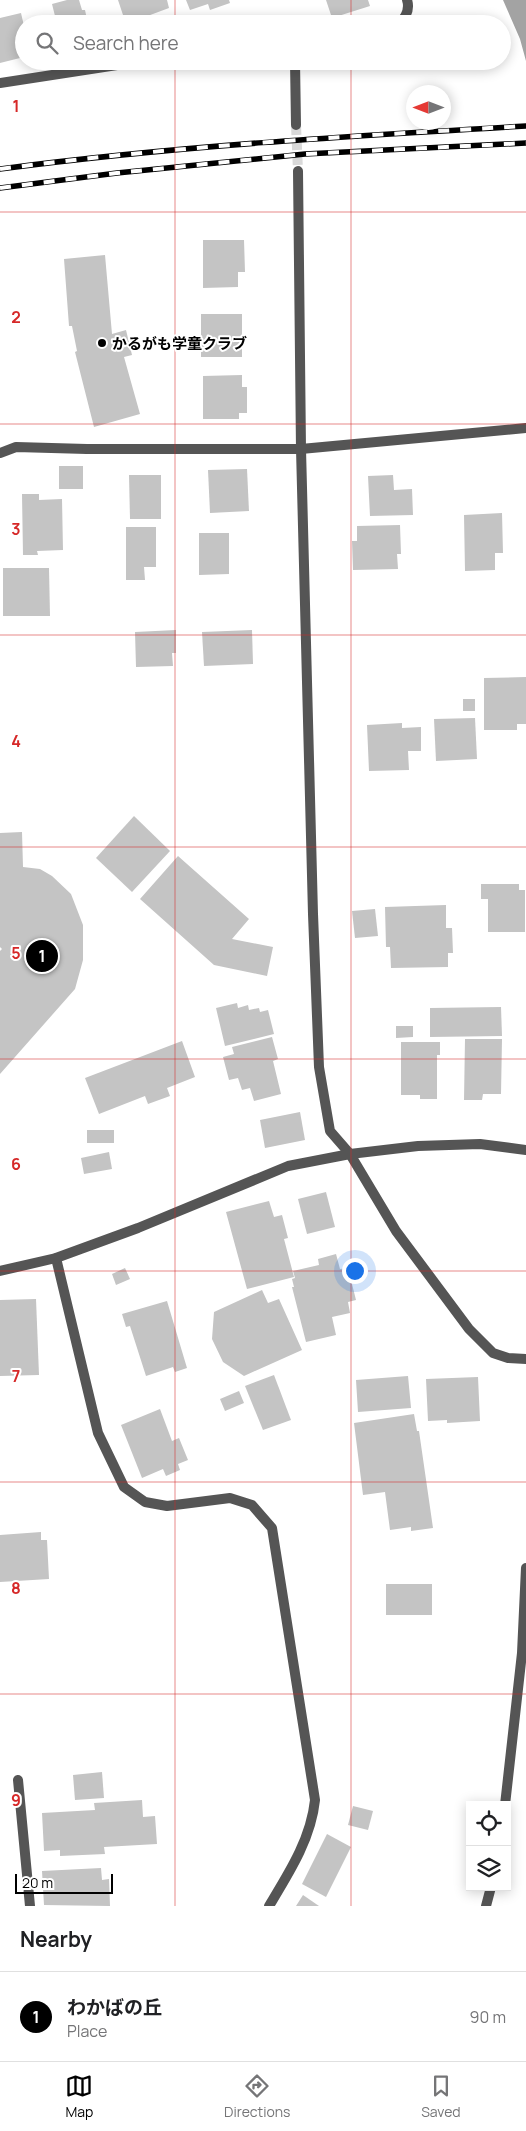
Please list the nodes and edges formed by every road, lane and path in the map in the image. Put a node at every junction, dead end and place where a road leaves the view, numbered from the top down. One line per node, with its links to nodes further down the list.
1 (407, 0): 2 (street)
2 (406, 15)
3 (84, 70): 5 (street)
4 (295, 70): 6 (street)
5 (0, 83)
6 (296, 125)
7 (298, 171): 9 (street)
8 (526, 428): 9 (street)
9 (301, 449): 10 (street); 12 (street)
10 (0, 453)
11 (526, 1150): 12 (street)
12 (350, 1154): 13 (street); 15 (street)
13 (56, 1258): 14 (street); 21 (street)
14 (0, 1271)
15 (526, 1359)
16 (526, 1568): 18 (street)
17 (18, 1780): 20 (street)
18 (505, 1801)
19 (490, 1891): 22 (street)
20 (30, 1906)
21 (269, 1906)
22 (486, 1906)

